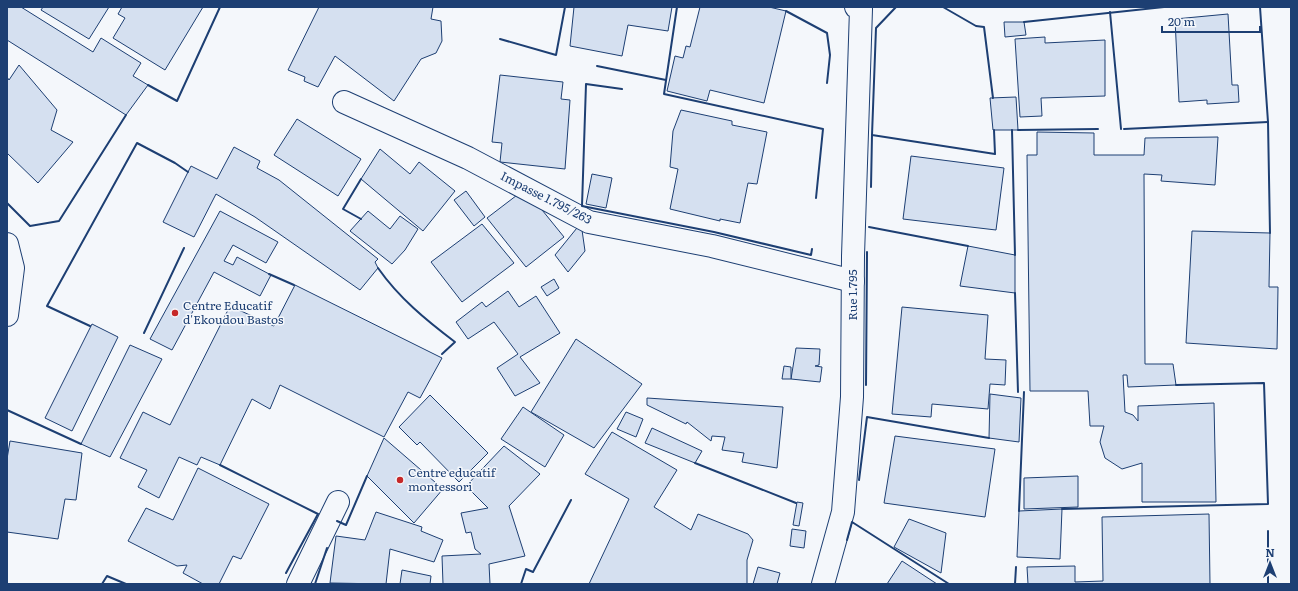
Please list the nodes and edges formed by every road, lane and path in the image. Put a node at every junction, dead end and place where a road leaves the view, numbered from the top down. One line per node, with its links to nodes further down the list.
1 (860, 8): 4 (street, Rue 1.795)
2 (344, 102): 4 (street, Impasse 1.795/263)
3 (7, 244): 5 (street)
4 (853, 281): 8 (street, Rue 1.795)
5 (7, 315)
6 (338, 502): 7 (street)
7 (298, 584)
8 (824, 584)

